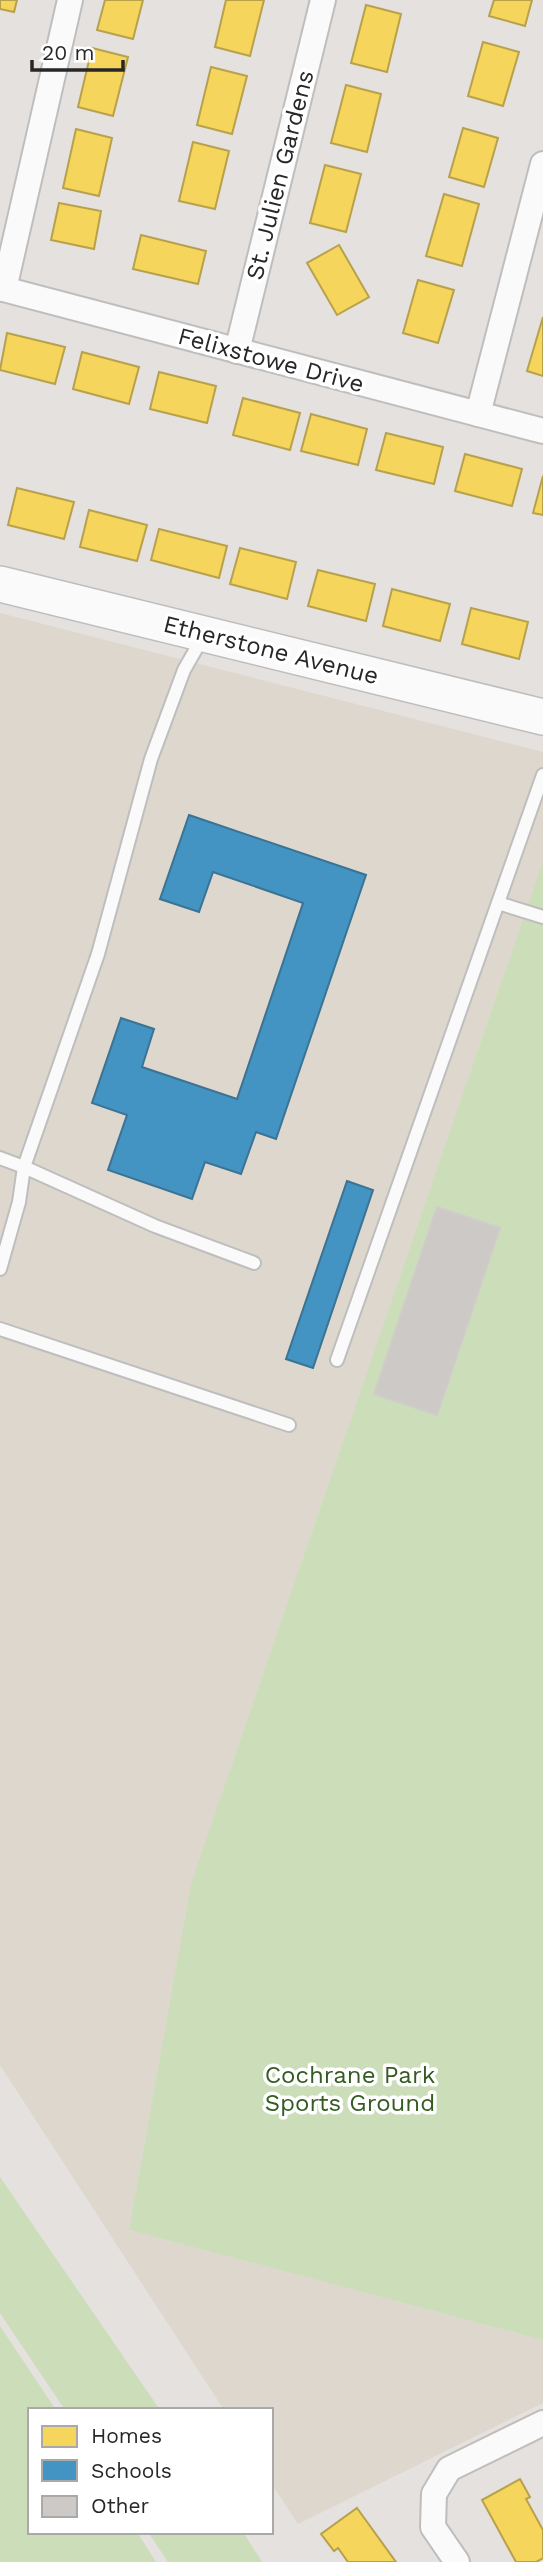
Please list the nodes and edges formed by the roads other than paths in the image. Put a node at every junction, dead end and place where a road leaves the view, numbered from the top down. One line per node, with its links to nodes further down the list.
1 (70, 0): 4 (street)
2 (323, 0): 5 (street, St. Julien Gardens)
3 (543, 164): 6 (street)
4 (2, 288): 5 (street, Felixstowe Drive)
5 (237, 351): 6 (street, Felixstowe Drive)
6 (478, 414): 7 (street, Felixstowe Drive)
7 (543, 431)
8 (0, 584): 9 (street, Etherstone Avenue)
9 (204, 634): 10 (street, Etherstone Avenue); 15 (lane)
10 (543, 717)
11 (543, 775): 12 (lane)
12 (498, 903): 13 (lane); 19 (lane)
13 (543, 917)
14 (0, 1158): 15 (lane)
15 (24, 1167): 16 (lane); 17 (lane)
16 (254, 1263)
17 (0, 1269)
18 (0, 1329): 20 (lane)
19 (338, 1360)
20 (289, 1426)
21 (543, 2423): 22 (street)
22 (457, 2562)

